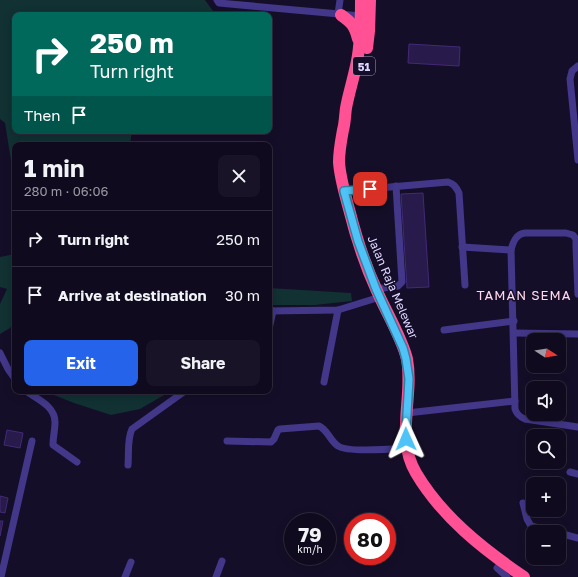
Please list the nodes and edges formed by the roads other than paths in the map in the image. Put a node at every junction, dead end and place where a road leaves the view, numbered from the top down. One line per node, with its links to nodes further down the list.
1 (217, 0): 6 (street)
2 (278, 0): 6 (street)
3 (340, 0): 7 (street)
4 (360, 0): 7 (highway); 8 (highway, Jalan Raja Melewar / 51)
5 (370, 0): 8 (highway); 11 (highway, Jalan Raja Melewar / 51)
6 (278, 9): 7 (street)
7 (340, 14): 8 (street); 9 (highway)
8 (362, 16): 9 (highway, Jalan Raja Melewar / 51)
9 (357, 61): 11 (highway, Jalan Raja Melewar / 51)
10 (578, 66): 12 (street)
11 (343, 129): 14 (highway, Jalan Raja Melewar / 51)
12 (578, 160)
13 (396, 186): 14 (street); 15 (street); 19 (street)
14 (344, 191): 19 (highway, Jalan Raja Melewar / 51)
15 (462, 248): 16 (street); 18 (street)
16 (511, 250): 17 (street); 23 (street)
17 (578, 271): 20 (street)
18 (465, 285)
19 (378, 293): 21 (street); 33 (highway, Jalan Raja Melewar / 51)
20 (578, 294)
21 (338, 310): 22 (street); 29 (street)
22 (272, 311)
23 (514, 321): 24 (street); 25 (street)
24 (444, 330)
25 (514, 333): 26 (street); 32 (street)
26 (578, 334)
27 (0, 353): 28 (street)
28 (12, 375)
29 (324, 382)
30 (30, 394): 38 (street)
31 (181, 394): 39 (street)
32 (515, 401): 33 (street); 34 (street)
33 (407, 413): 37 (highway, Jalan Raja Melewar / 51)
34 (578, 427)
35 (32, 441): 49 (street)
36 (227, 441): 37 (street)
37 (407, 448): 48 (highway, Jalan Raja Melewar / 51)
38 (77, 462)
39 (128, 464)
40 (570, 472): 41 (street)
41 (578, 474)
42 (523, 503): 43 (street)
43 (530, 525)
44 (566, 535): 45 (street)
45 (578, 538)
46 (222, 561): 51 (street)
47 (131, 562): 50 (street)
48 (502, 562): 52 (street); 53 (highway, Jalan Raja Melewar / 51)
49 (1, 577)
50 (126, 577)
51 (216, 577)
52 (507, 577)
53 (524, 577)

